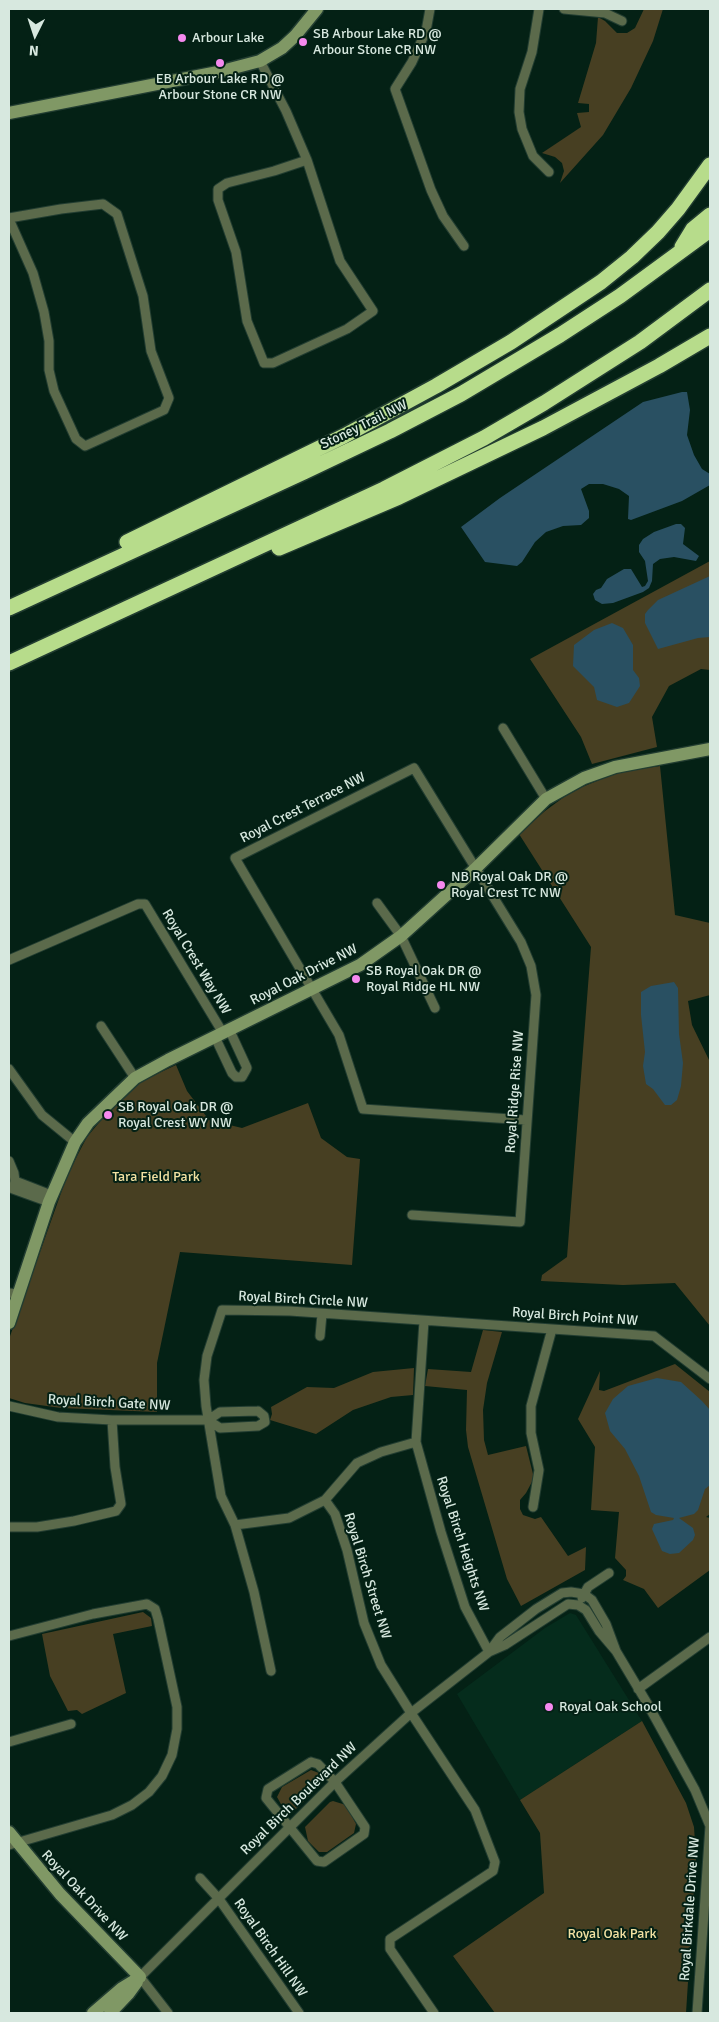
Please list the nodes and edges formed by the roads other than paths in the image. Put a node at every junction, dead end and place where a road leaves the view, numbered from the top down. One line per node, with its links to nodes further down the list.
1 (317, 9): 6 (street)
2 (430, 9): 14 (street)
3 (539, 9): 10 (street)
4 (564, 9): 5 (street)
5 (622, 21)
6 (260, 61): 7 (street); 8 (street)
7 (9, 113)
8 (306, 160): 8 (street)
9 (710, 164): 20 (highway)
10 (549, 172)
11 (710, 215): 15 (highway)
12 (9, 218): 12 (street)
13 (710, 230): 15 (highway, Stoney Trail NW)
14 (464, 246)
15 (678, 255): 20 (highway, Stoney Trail NW)
16 (710, 290): 22 (highway)
17 (710, 330): 19 (highway)
18 (710, 336): 19 (highway)
19 (659, 366): 22 (highway)
20 (104, 564): 21 (highway, Stoney Trail NW)
21 (9, 608)
22 (110, 615): 23 (highway)
23 (9, 663)
24 (503, 728): 26 (street)
25 (710, 749): 26 (street, Royal Oak Drive NW)
26 (546, 799): 27 (street, Royal Oak Drive NW)
27 (475, 870): 29 (street, Royal Oak Drive NW); 31 (street, Royal Crest Terrace NW); 37 (street, Royal Ridge Rise NW)
28 (377, 903): 29 (street)
29 (401, 936): 31 (street, Royal Oak Drive NW); 32 (street)
30 (9, 960): 34 (street, Royal Crest Way NW)
31 (312, 989): 34 (street, Royal Oak Drive NW); 37 (street)
32 (435, 1008)
33 (101, 1026): 36 (street)
34 (222, 1033): 36 (street, Royal Oak Drive NW)
35 (9, 1069): 38 (street)
36 (135, 1078): 38 (street, Royal Oak Drive NW)
37 (526, 1120): 42 (street, Royal Ridge Rise NW)
38 (75, 1142): 41 (street, Royal Oak Drive NW)
39 (9, 1162): 40 (street)
40 (12, 1187): 41 (street)
41 (50, 1198): 43 (street, Royal Oak Drive NW)
42 (412, 1215)
43 (14, 1293): 46 (street, Royal Oak Drive NW)
44 (322, 1314): 45 (street, Royal Birch Circle NW); 48 (street); 52 (street, Royal Birch Circle NW)
45 (424, 1321): 47 (street, Royal Birch Point NW); 53 (street)
46 (9, 1323)
47 (552, 1329): 49 (street, Royal Birch Point NW); 55 (street)
48 (320, 1336)
49 (710, 1379)
50 (9, 1406): 51 (street, Royal Birch Gate NW)
51 (112, 1420): 52 (street, Royal Birch Gate NW); 57 (street)
52 (208, 1420): 52 (street); 56 (street, Royal Birch Circle NW)
53 (416, 1442): 54 (street); 64 (street, Royal Birch Heights NW)
54 (325, 1500): 56 (street); 67 (street, Royal Birch Street NW)
55 (533, 1507)
56 (235, 1526): 65 (street, Royal Birch Circle NW)
57 (9, 1527)
58 (609, 1573): 59 (street)
59 (584, 1594): 60 (street); 63 (street, Royal Birkdale Drive NW); 64 (street, Royal Birch Boulevard NW)
60 (578, 1605): 63 (street, Royal Birkdale Drive NW); 64 (street, Royal Birch Boulevard NW)
61 (9, 1636): 74 (street)
62 (710, 1637): 66 (street)
63 (616, 1651): 66 (street, Royal Birkdale Drive NW)
64 (489, 1652): 67 (street, Royal Birch Boulevard NW)
65 (271, 1672)
66 (638, 1689): 71 (street, Royal Birkdale Drive NW)
67 (410, 1713): 70 (street, Royal Birch Boulevard NW); 82 (street, Royal Birch Street NW)
68 (71, 1724): 69 (street)
69 (9, 1742)
70 (335, 1782): 72 (street, Royal Birch Boulevard NW); 72 (street); 72 (street)
71 (710, 1826): 83 (street, Royal Birkdale Drive NW)
72 (290, 1827): 76 (street, Royal Birch Boulevard NW)
73 (9, 1832): 74 (street, Royal Oak Drive NW)
74 (13, 1844): 77 (street, Royal Oak Drive NW)
75 (200, 1878): 76 (street, Royal Birch Hill NW)
76 (219, 1899): 77 (street, Royal Birch Boulevard NW); 81 (street, Royal Birch Hill NW)
77 (140, 1978): 78 (street, Royal Birch Boulevard NW); 79 (street, Royal Birch Boulevard NW); 80 (street)
78 (93, 2013)
79 (110, 2013)
80 (168, 2013)
81 (299, 2013)
82 (434, 2013)
83 (697, 2013)

